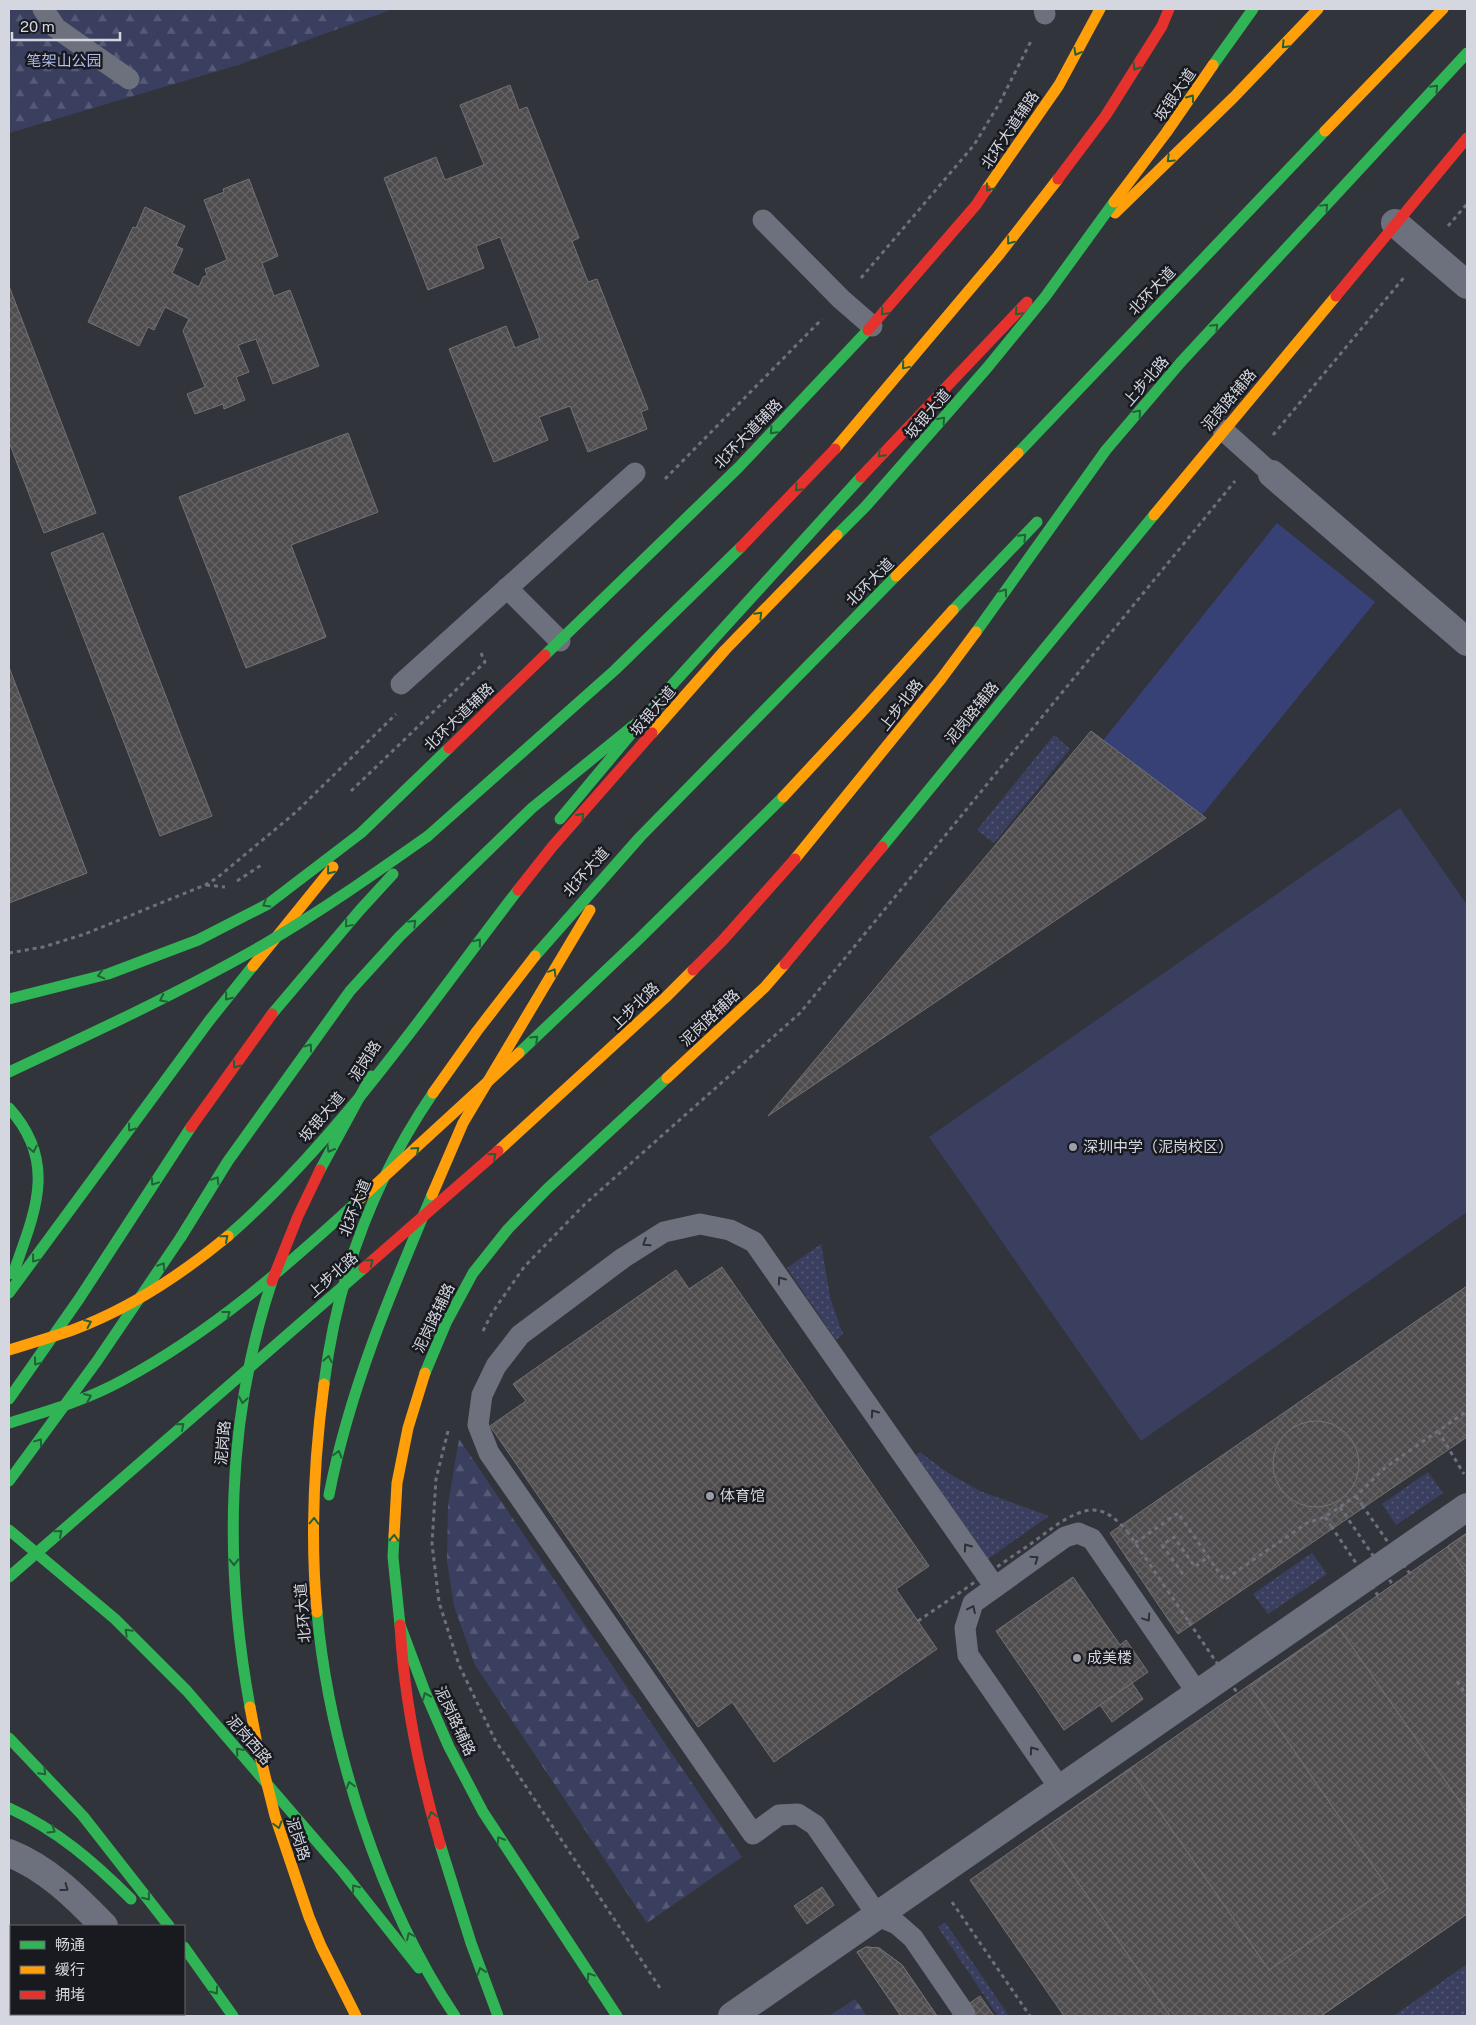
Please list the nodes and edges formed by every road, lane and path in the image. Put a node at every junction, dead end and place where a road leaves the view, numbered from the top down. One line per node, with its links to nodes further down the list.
1 (43, 9): 10 (lane)
2 (1100, 9): 20 (main road, 北环大道辅路, one-way to 20)
3 (1174, 9): 8 (lane)
4 (1253, 9): 31 (main road, 坂银大道, one-way to 4, bridge)
5 (1318, 9): 40 (main road, one-way to 40)
6 (1443, 9): 36 (main road, 北环大道)
7 (1044, 11): 17 (path)
8 (1165, 17): 37 (main road, one-way to 37)
9 (1467, 53): 23 (main road, 上步北路, one-way to 9)
10 (129, 79)
11 (1467, 138): 14 (main road, 泥岗路辅路)
12 (1467, 204): 15 (path)
13 (763, 220): 20 (lane)
14 (1395, 223): 18 (street); 21 (main road, 泥岗路辅路)
15 (1447, 228)
16 (1406, 275): 22 (path)
17 (861, 279)
18 (1467, 285)
19 (826, 316): 26 (path)
20 (872, 326): 28 (main road, 北环大道辅路, one-way to 28)
21 (1223, 430): 25 (lane); 70 (main road, 泥岗路辅路, one-way to 21)
22 (1271, 437)
23 (1106, 450): 51 (main road, one-way to 23, bridge); 63 (main road, 上步北路, one-way to 23, bridge)
24 (635, 473): 27 (lane)
25 (1272, 474): 29 (street)
26 (660, 485)
27 (507, 588): 28 (lane); 32 (lane)
28 (560, 641): 35 (main road, 北环大道辅路)
29 (1467, 642)
30 (479, 648): 34 (path)
31 (725, 650): 48 (main road, 坂银大道, one-way to 31, bridge); 54 (main road, one-way to 31, bridge)
32 (401, 684)
33 (398, 711): 39 (path)
34 (351, 791)
35 (361, 833): 43 (main road, one-way to 43); 47 (main road, one-way to 47)
36 (641, 834): 69 (main road, one-way to 36); 69 (main road, 北环大道, one-way to 36)
37 (428, 836): 44 (main road, one-way to 44, bridge); 49 (main road, one-way to 49, bridge)
38 (238, 880): 39 (path)
39 (205, 885): 42 (path)
40 (496, 899)
41 (472, 931): 90 (main road, 泥岗路, one-way to 90, bridge)
42 (9, 953)
43 (9, 998)
44 (9, 1072)
45 (9, 1108): 46 (main road, one-way to 46)
46 (9, 1285)
47 (9, 1293)
48 (9, 1350)
49 (9, 1399)
50 (1467, 1411): 52 (path)
51 (9, 1423)
52 (1438, 1431): 53 (path); 55 (path)
53 (1467, 1479)
54 (9, 1481)
55 (1356, 1496): 56 (path); 64 (path, bridge)
56 (1340, 1507): 58 (path); 65 (path, bridge)
57 (1467, 1507): 72 (street)
58 (1325, 1517): 61 (path); 67 (path, bridge)
59 (9, 1530): 87 (main road, 泥岗西路, one-way to 59)
60 (1135, 1543): 61 (path); 68 (path, bridge); 73 (path, bridge)
61 (1208, 1557): 62 (path)
62 (1183, 1574)
63 (9, 1576)
64 (1413, 1578)
65 (1393, 1585)
66 (995, 1587): 72 (lane, one-way to 72); 76 (lane, one-way to 66); 80 (lane, one-way to 80)
67 (1381, 1600)
68 (918, 1621)
69 (318, 1624): 87 (main road, 北环大道, one-way to 69)
70 (400, 1625): 92 (main road, one-way to 70); 93 (main road, 泥岗路辅路, one-way to 70)
71 (1457, 1681): 74 (path)
72 (1198, 1694): 76 (street)
73 (1238, 1694)
74 (1467, 1696)
75 (9, 1738): 83 (main road, one-way to 83)
76 (1061, 1790): 79 (street)
77 (9, 1808): 82 (main road, one-way to 82)
78 (9, 1853): 81 (street, one-way to 81)
79 (935, 1877): 80 (street); 95 (path)
80 (878, 1916): 88 (lane); 94 (street)
81 (103, 1925)
82 (157, 1925)
83 (168, 1925)
84 (185, 1948): 86 (main road)
85 (185, 1953): 86 (main road)
86 (197, 1966): 89 (main road, one-way to 89)
87 (440, 1995): 91 (main road)
88 (964, 2014)
89 (233, 2016)
90 (356, 2016)
91 (455, 2016)
92 (498, 2016)
93 (617, 2016)
94 (732, 2016)
95 (1030, 2016)

